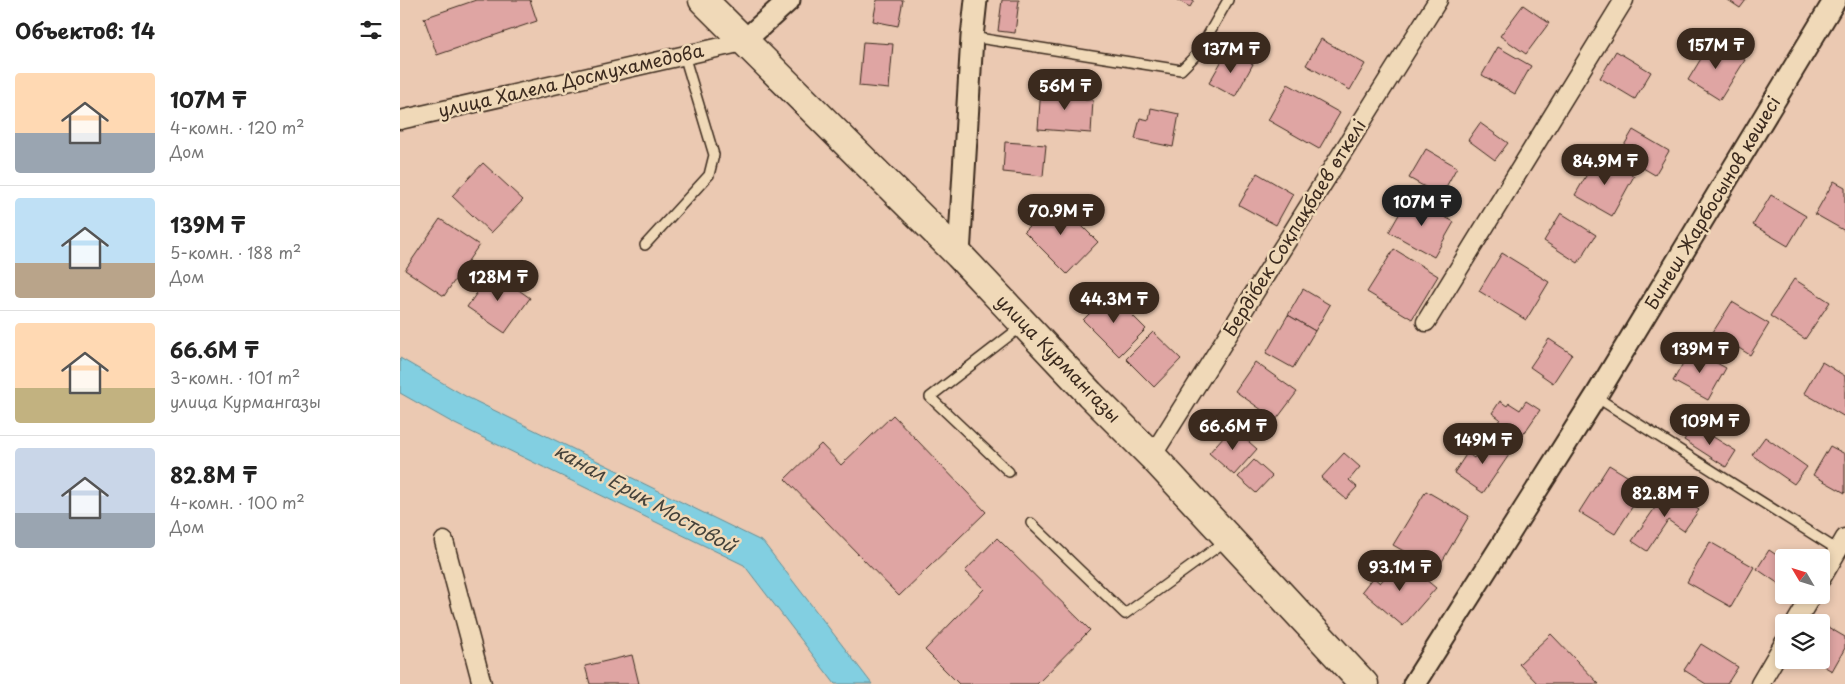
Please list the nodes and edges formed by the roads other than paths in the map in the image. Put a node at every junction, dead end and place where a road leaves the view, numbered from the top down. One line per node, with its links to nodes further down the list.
1 (703, 0): 9 (main road, улица Курмангазы)
2 (789, 0): 9 (street)
3 (976, 0): 8 (street)
4 (1228, 0): 8 (lane)
5 (1438, 0): 17 (street, Бердібек Соқпақбаев өткелі)
6 (1624, 0): 14 (street)
7 (1835, 0): 16 (street, Бинеш Жарбосынов көшесі)
8 (972, 37): 13 (street)
9 (743, 42): 10 (street, улица Халела Досмухамедова); 13 (main road, улица Курмангазы)
10 (684, 55): 11 (street, улица Халела Досмухамедова); 12 (lane)
11 (400, 120)
12 (645, 245)
13 (959, 255): 15 (main road, улица Курмангазы)
14 (1426, 322)
15 (1024, 325): 17 (main road, улица Курмангазы); 18 (lane)
16 (1596, 396): 22 (lane); 27 (street, Бинеш Жарбосынов көшесі)
17 (1152, 456): 20 (main road, улица Курмангазы)
18 (1009, 472)
19 (1030, 523): 20 (lane)
20 (1229, 538): 26 (main road, улица Курмангазы)
21 (444, 541): 25 (street)
22 (1843, 547): 23 (street)
23 (1830, 566)
24 (1775, 658): 28 (street)
25 (482, 684)
26 (1364, 684)
27 (1414, 684)
28 (1760, 684)

